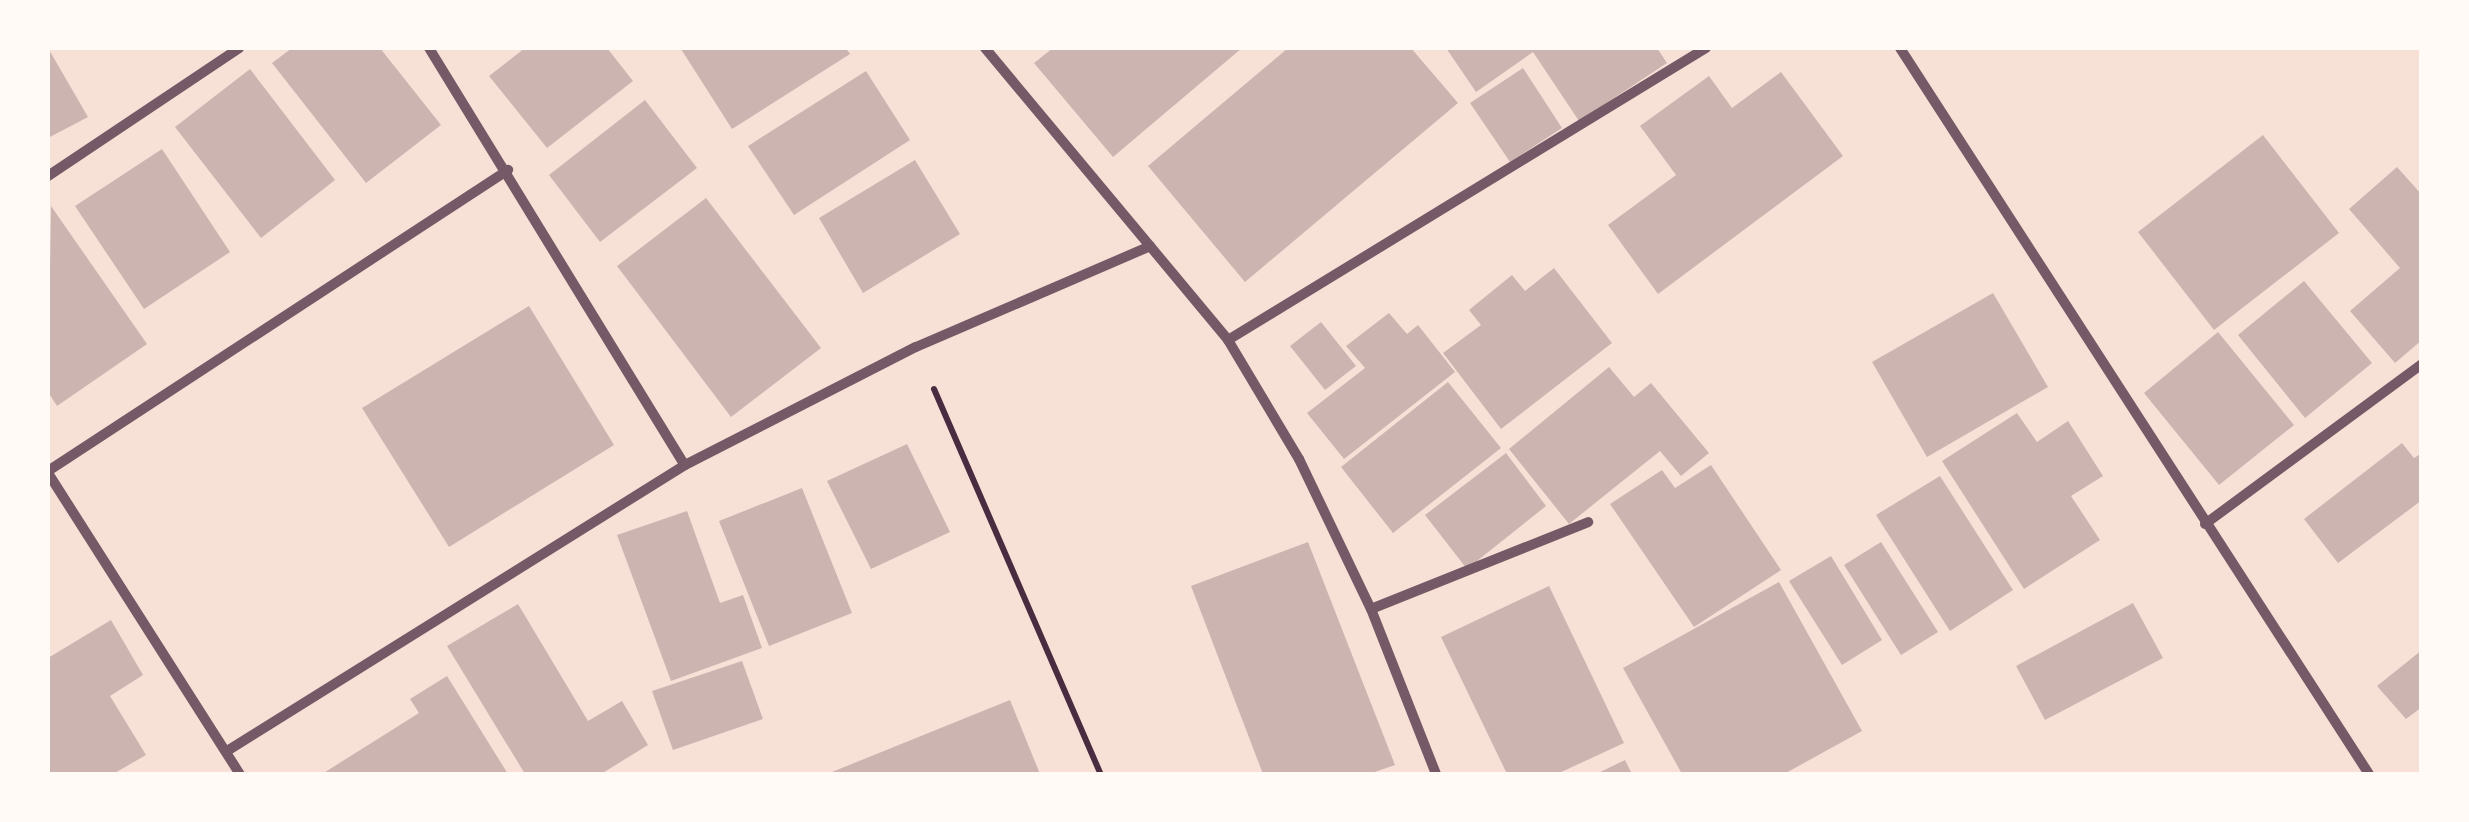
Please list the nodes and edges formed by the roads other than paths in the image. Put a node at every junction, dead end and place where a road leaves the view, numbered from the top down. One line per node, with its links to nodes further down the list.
1 (238, 48): 7 (street)
2 (428, 48): 6 (street)
3 (984, 48): 8 (street)
4 (1706, 48): 9 (street)
5 (1900, 48): 14 (street)
6 (508, 170): 11 (street); 12 (street)
7 (48, 176)
8 (1150, 246): 9 (street); 11 (street)
9 (1228, 340): 15 (street)
10 (2422, 364): 14 (street)
11 (685, 466): 16 (street)
12 (48, 472): 16 (street)
13 (1588, 522): 15 (street)
14 (2206, 524): 19 (street)
15 (1371, 609): 18 (street)
16 (228, 751): 17 (street)
17 (240, 774)
18 (1436, 774)
19 (2369, 774)

